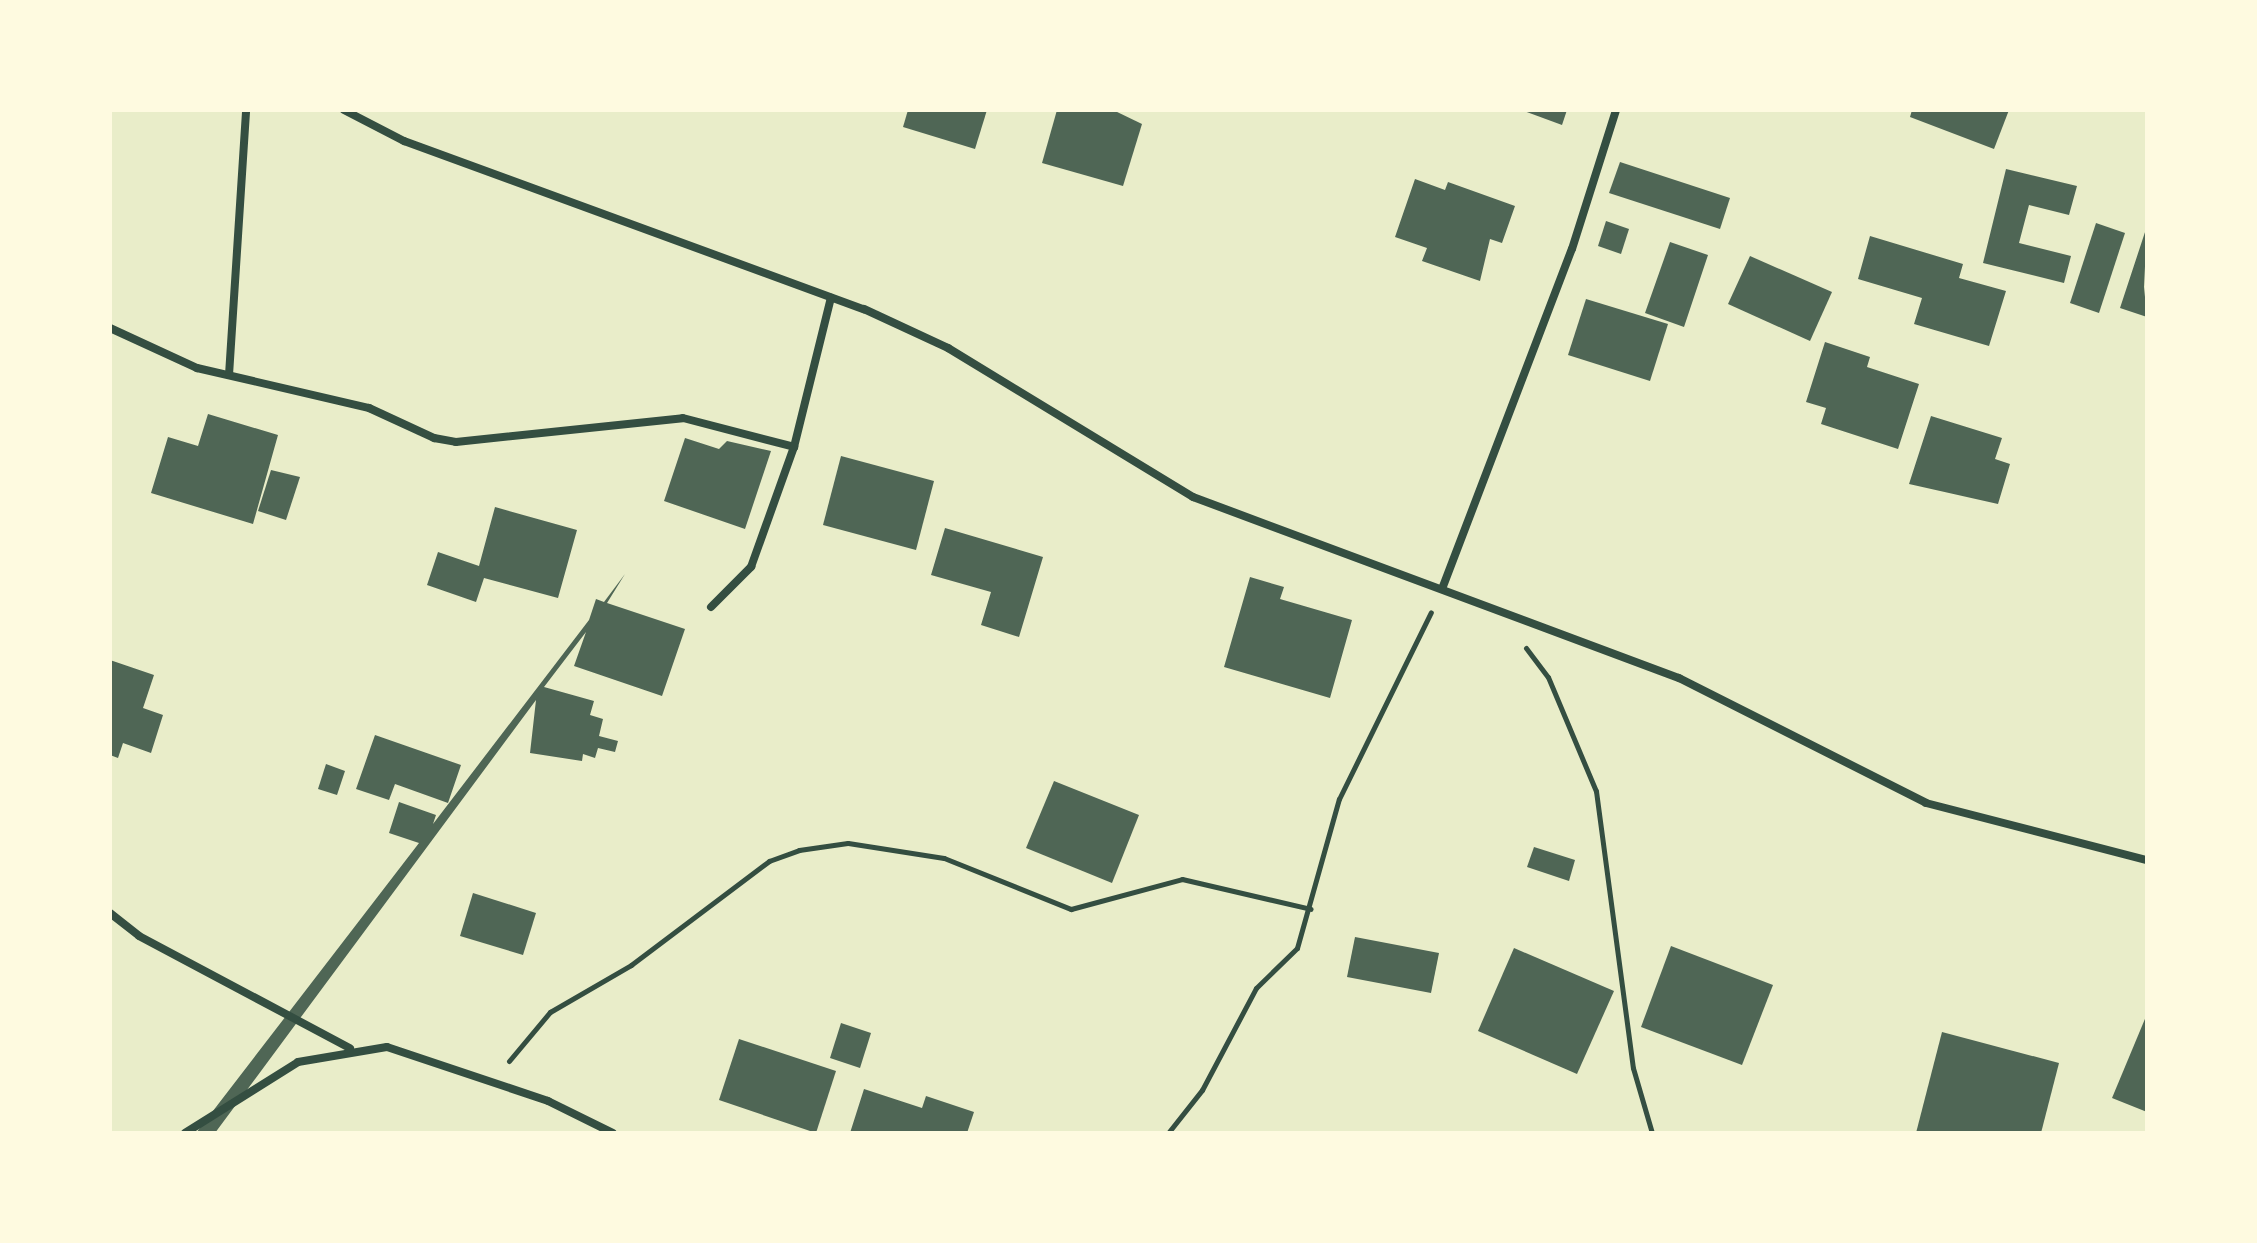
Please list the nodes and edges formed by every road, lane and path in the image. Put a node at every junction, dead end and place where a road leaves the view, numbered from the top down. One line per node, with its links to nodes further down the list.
1 (246, 110): 6 (street)
2 (344, 110): 4 (street)
3 (1616, 110): 8 (street)
4 (831, 298): 7 (street); 8 (street)
5 (110, 328): 6 (street)
6 (229, 375): 7 (street)
7 (794, 447): 9 (street)
8 (1442, 589): 11 (street); 12 (path)
9 (711, 607)
10 (1520, 639): 19 (path)
11 (2147, 860)
12 (1311, 909): 15 (path); 18 (path)
13 (110, 913): 14 (street)
14 (350, 1048): 15 (street); 16 (street)
15 (492, 1081): 17 (street)
16 (185, 1133)
17 (613, 1133)
18 (1168, 1133)
19 (1652, 1133)

